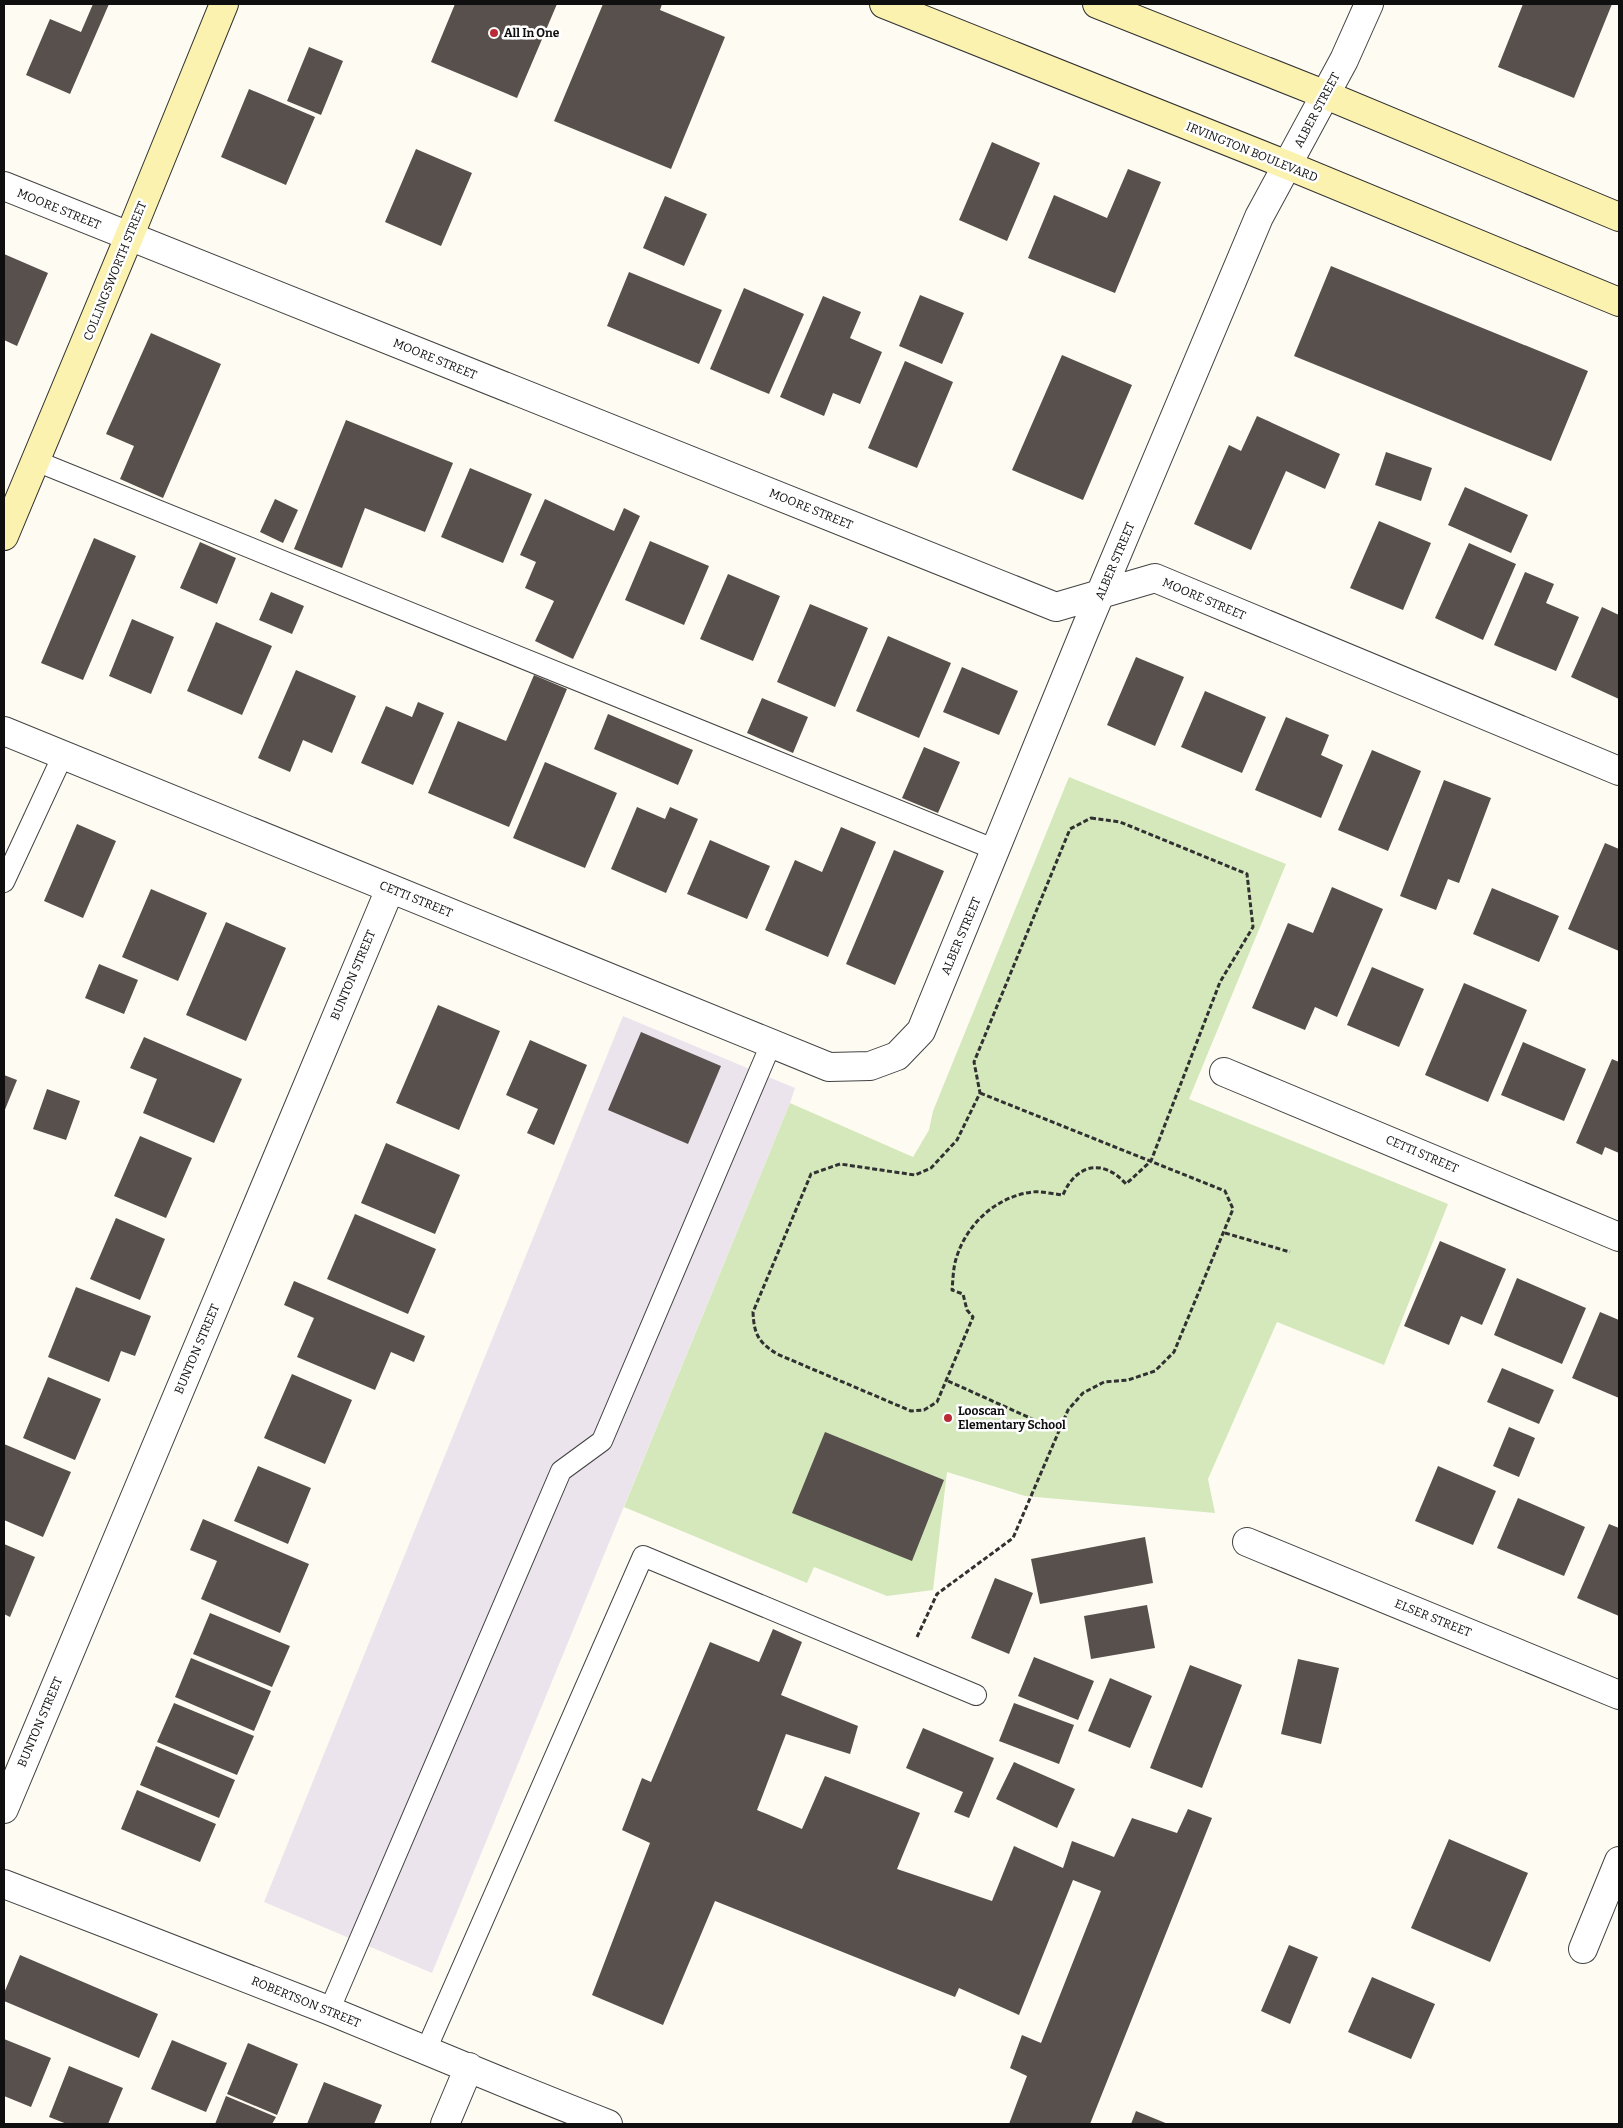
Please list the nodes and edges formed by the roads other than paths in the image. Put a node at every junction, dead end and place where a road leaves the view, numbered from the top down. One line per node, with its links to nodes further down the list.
1 (224, 4): 9 (main road, COLLINGSWORTH STREET)
2 (884, 4): 6 (main road, IRVINGTON BOULEVARD)
3 (1097, 4): 5 (main road)
4 (1369, 4): 5 (street, ALBER STREET)
5 (1326, 95): 6 (street, ALBER STREET); 8 (main road)
6 (1288, 165): 10 (main road, IRVINGTON BOULEVARD); 13 (street, ALBER STREET)
7 (4, 186): 9 (street, MOORE STREET)
8 (1619, 216)
9 (129, 237): 11 (main road, COLLINGSWORTH STREET); 13 (street, MOORE STREET)
10 (1619, 302)
11 (36, 461): 12 (main road, COLLINGSWORTH STREET); 17 (lane)
12 (4, 536)
13 (1101, 594): 16 (street, MOORE STREET); 17 (street, ALBER STREET)
14 (4, 731): 15 (street, CETTI STREET)
15 (63, 756): 18 (lane); 19 (street, CETTI STREET)
16 (1619, 771)
17 (996, 850): 21 (street, ALBER STREET)
18 (4, 882)
19 (390, 889): 20 (street, CETTI STREET); 27 (street, BUNTON STREET)
20 (771, 1044): 21 (street, CETTI STREET); 31 (lane)
21 (829, 1067)
22 (1224, 1072): 23 (street, CETTI STREET)
23 (1619, 1236)
24 (1247, 1542): 26 (street, ELSER STREET)
25 (976, 1695): 32 (lane)
26 (1619, 1695)
27 (4, 1808)
28 (1619, 1861): 30 (street)
29 (4, 1884): 31 (street, ROBERTSON STREET)
30 (1583, 1949)
31 (329, 2011): 32 (street, ROBERTSON STREET)
32 (426, 2050): 33 (street, ROBERTSON STREET)
33 (469, 2067): 34 (street); 35 (street, ROBERTSON STREET)
34 (445, 2124)
35 (608, 2124)

